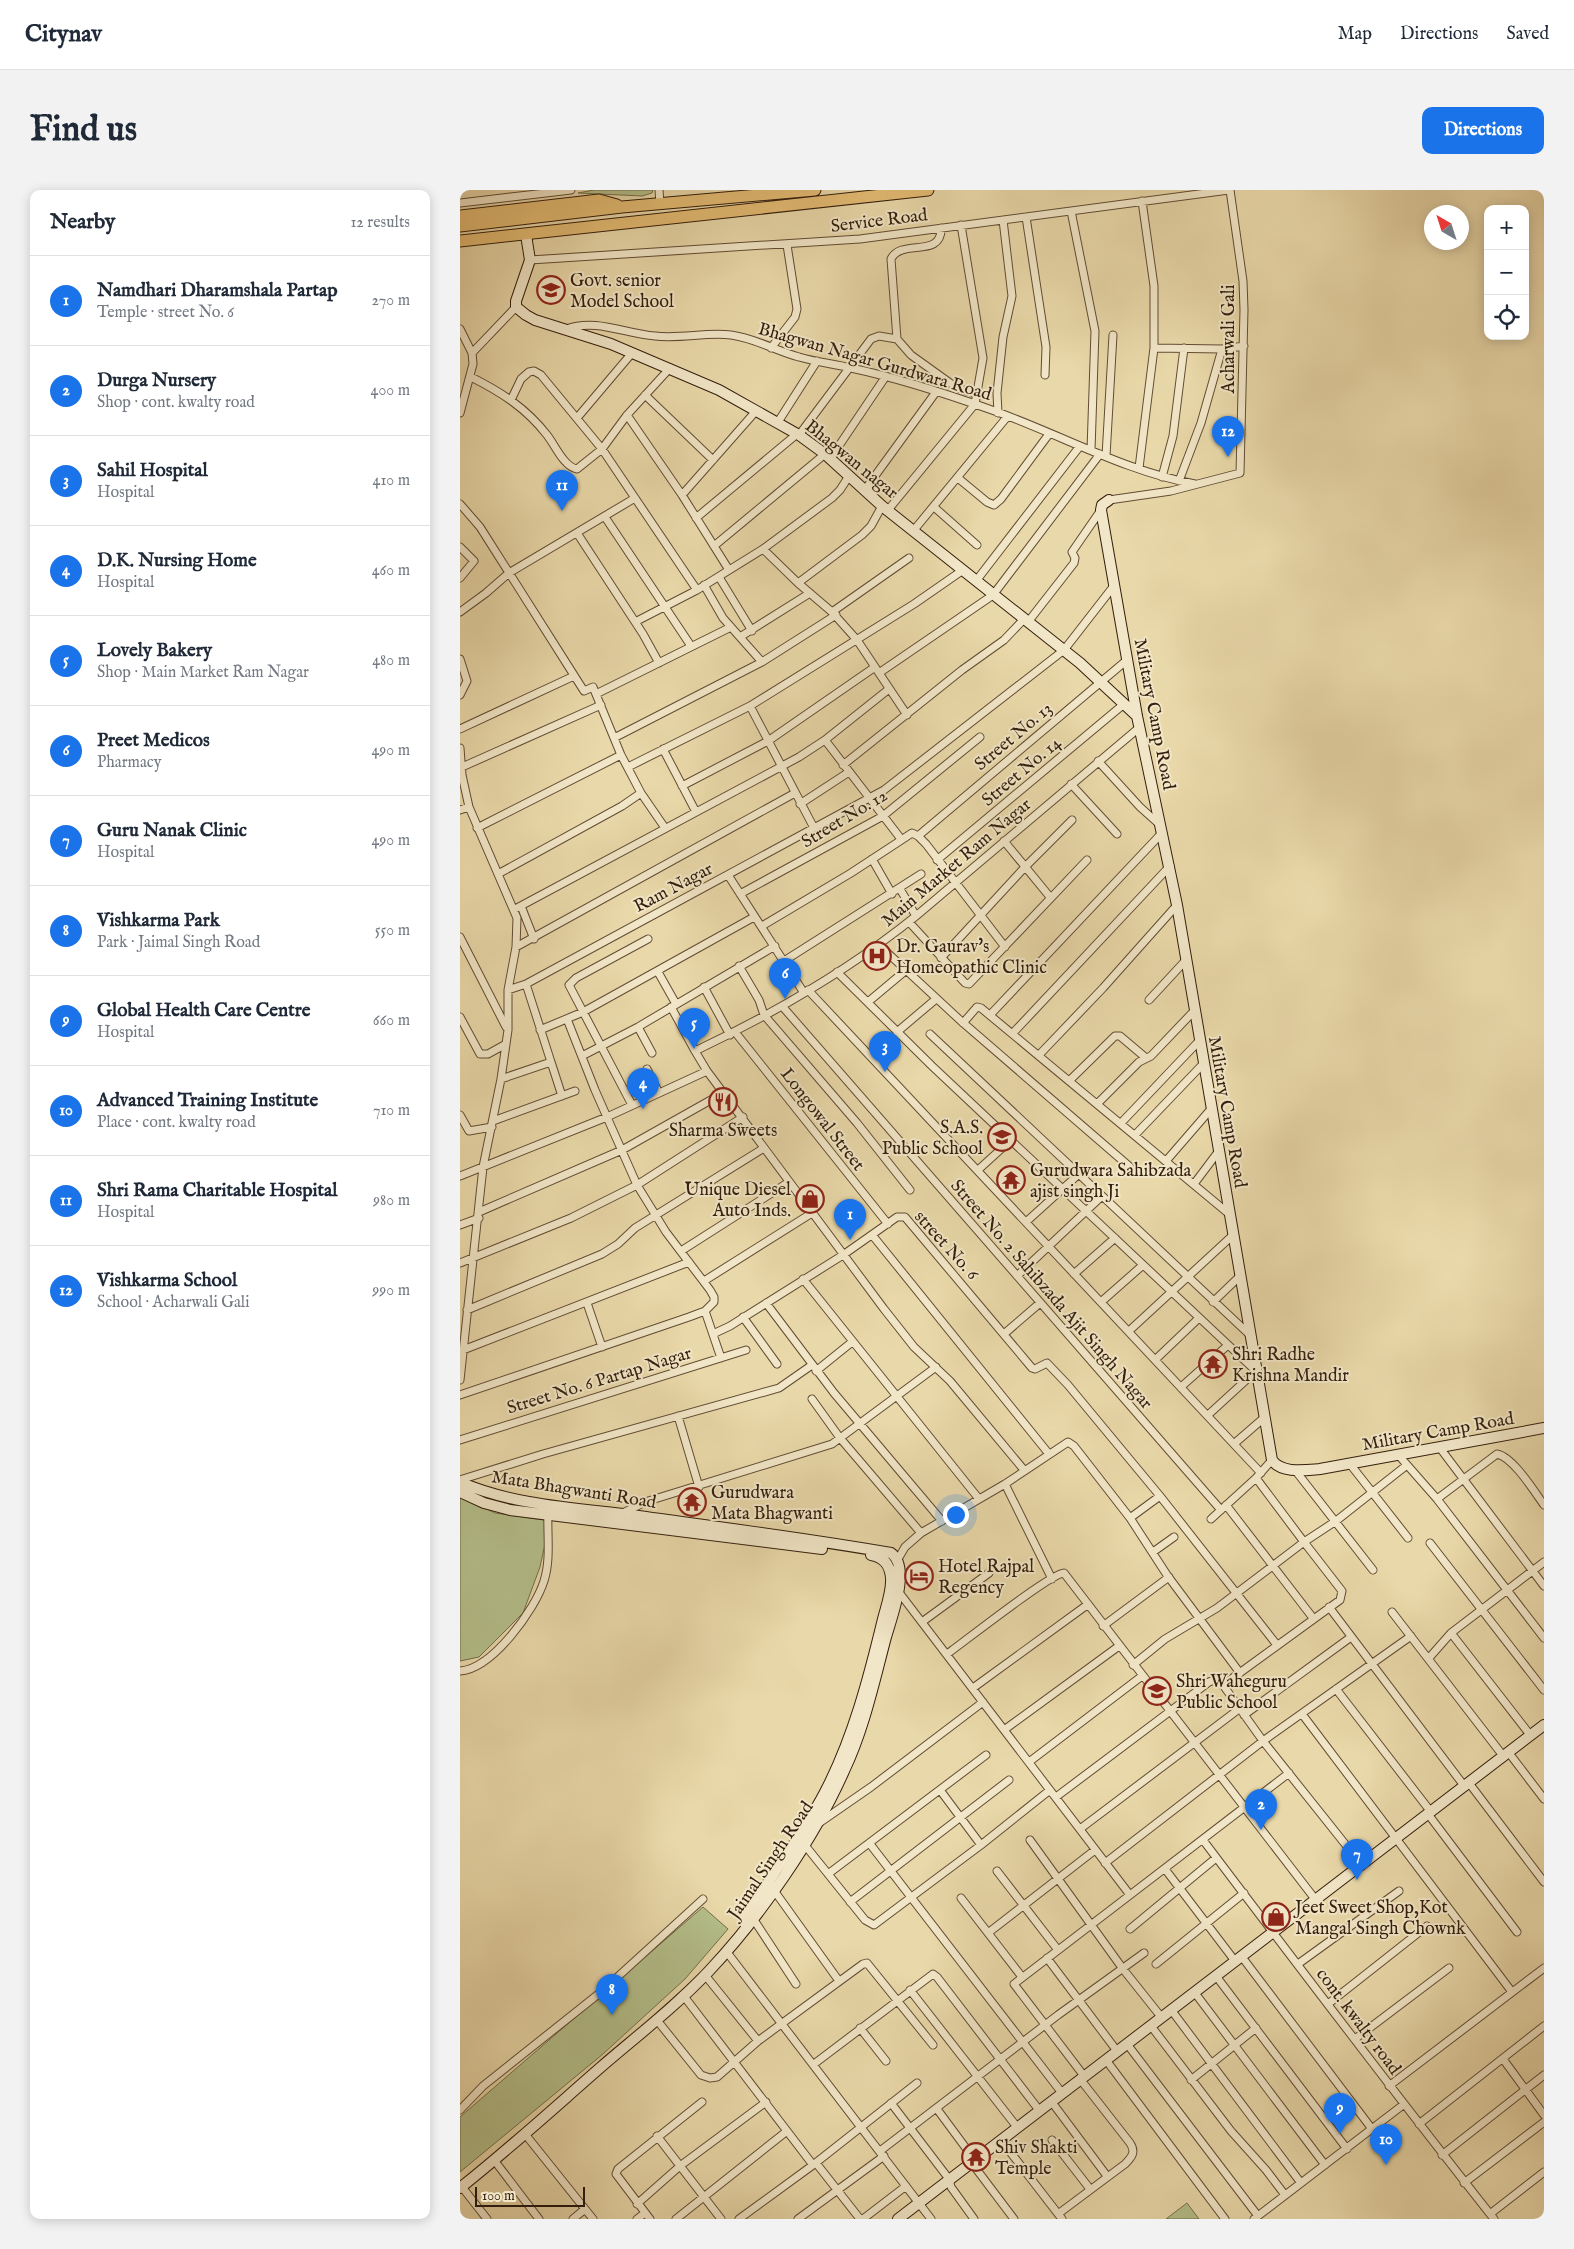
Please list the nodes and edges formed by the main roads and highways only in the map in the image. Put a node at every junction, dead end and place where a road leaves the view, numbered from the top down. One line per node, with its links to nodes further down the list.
1 (815, 190): 3 (main road)
2 (928, 190): 6 (main road)
3 (622, 207): 4 (main road); 5 (main road)
4 (460, 216)
5 (460, 226)
6 (460, 241)

